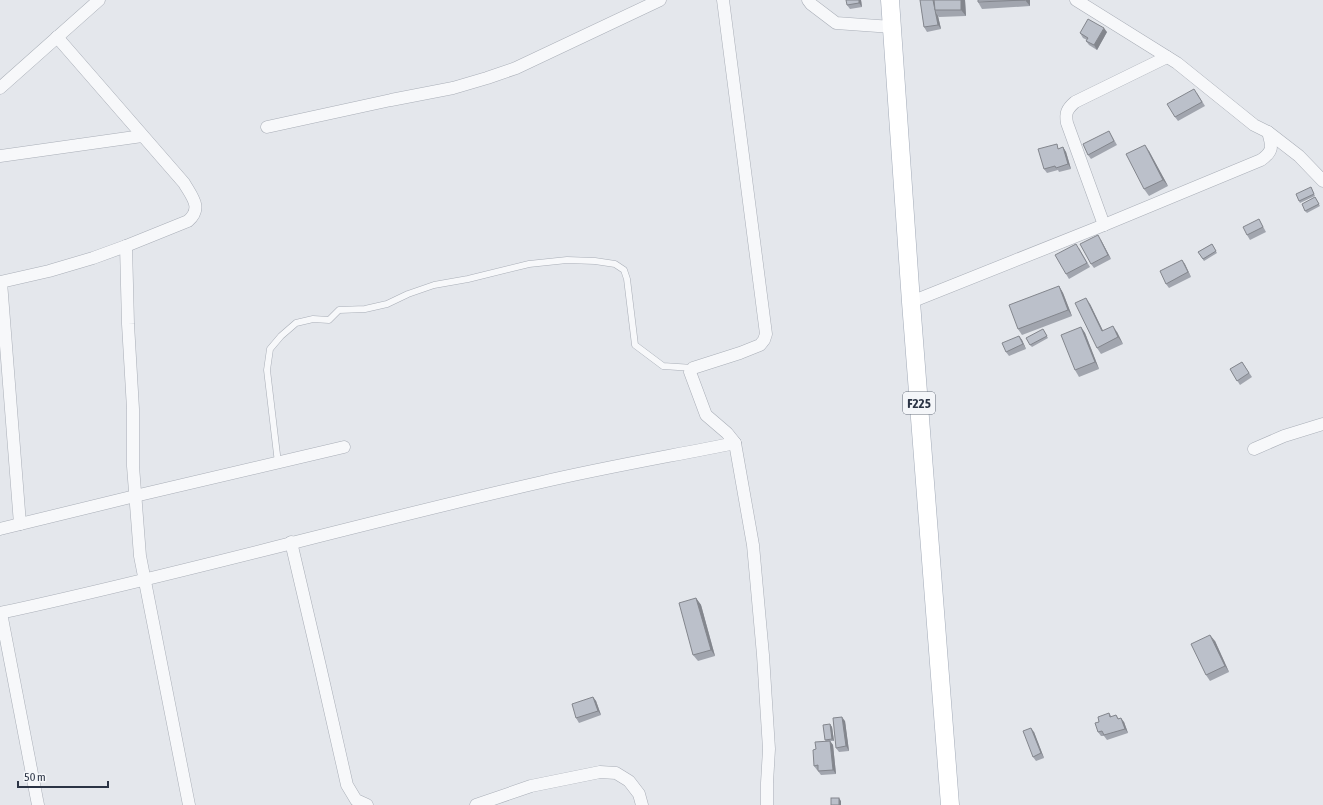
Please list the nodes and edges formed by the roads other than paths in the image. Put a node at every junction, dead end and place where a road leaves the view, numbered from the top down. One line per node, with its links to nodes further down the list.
1 (99, 0): 8 (street)
2 (660, 0): 11 (street)
3 (723, 0): 20 (street)
4 (808, 0): 7 (street)
5 (890, 0): 7 (main road, F225)
6 (1076, 0): 9 (street)
7 (892, 27): 19 (main road, F225)
8 (57, 37): 10 (street); 13 (street)
9 (1167, 57): 12 (street); 16 (street)
10 (0, 88)
11 (267, 127)
12 (1268, 132): 15 (street); 16 (street)
13 (142, 136): 14 (street); 17 (street)
14 (0, 156)
15 (1323, 181)
16 (1104, 225): 19 (street)
17 (126, 246): 18 (street); 27 (street)
18 (0, 282): 21 (street)
19 (911, 302): 39 (main road, F225)
20 (693, 368): 23 (street); 26 (lane)
21 (5, 407): 28 (street)
22 (1323, 424): 25 (street)
23 (735, 443): 30 (street); 38 (street)
24 (344, 448): 26 (street)
25 (1254, 449)
26 (278, 463): 27 (street)
27 (135, 496): 28 (street); 31 (street)
28 (20, 524): 29 (street)
29 (0, 529)
30 (290, 542): 31 (street); 35 (street)
31 (145, 579): 32 (street); 34 (street)
32 (0, 613): 33 (street)
33 (38, 805)
34 (189, 805)
35 (367, 805)
36 (476, 805): 37 (street)
37 (642, 805)
38 (767, 805)
39 (950, 805)

